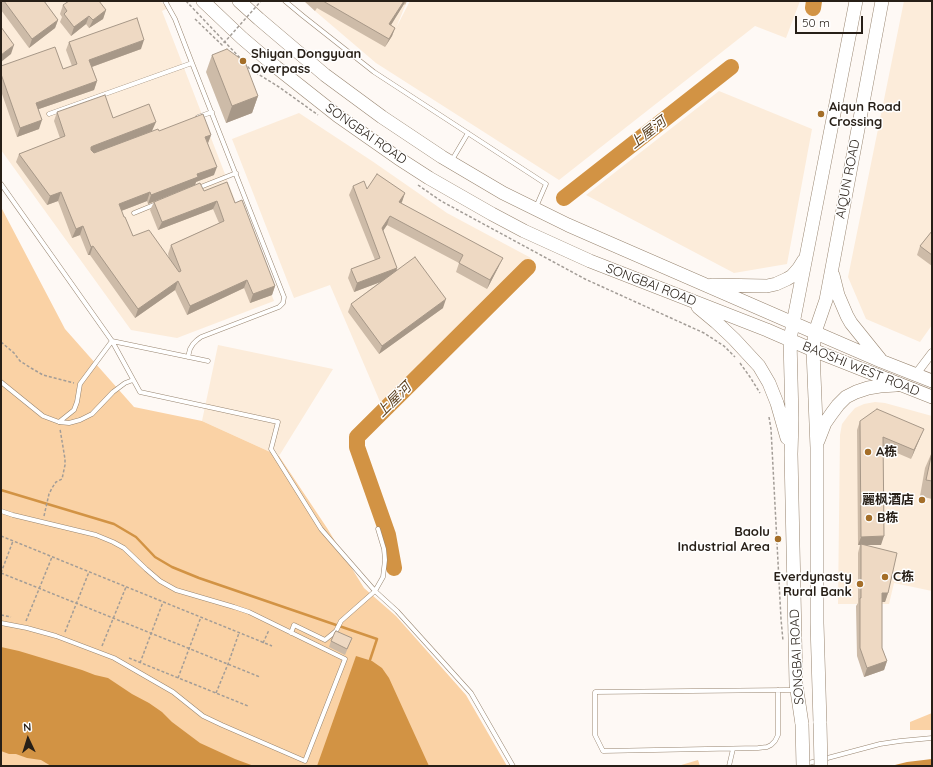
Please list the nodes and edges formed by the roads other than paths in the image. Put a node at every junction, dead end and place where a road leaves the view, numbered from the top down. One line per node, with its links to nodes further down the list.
1 (165, 1): 7 (lane)
2 (203, 1): 22 (main road, SONGBAI ROAD)
3 (239, 1): 12 (main road, SONGBAI ROAD)
4 (285, 1): 11 (lane)
5 (856, 1): 19 (main road, AIQUN ROAD)
6 (882, 1): 20 (main road, AIQUN ROAD)
7 (192, 63): 8 (lane); 9 (lane)
8 (212, 112): 10 (lane); 13 (lane)
9 (49, 114)
10 (190, 120)
11 (468, 134): 12 (lane); 17 (lane)
12 (451, 162): 17 (main road, SONGBAI ROAD)
13 (236, 173): 15 (lane); 29 (lane)
14 (1, 184): 26 (lane)
15 (192, 190)
16 (163, 201): 18 (lane)
17 (535, 209): 21 (main road, SONGBAI ROAD)
18 (134, 213)
19 (806, 255): 21 (main road); 23 (main road, AIQUN ROAD)
20 (832, 266): 24 (main road, AIQUN ROAD); 31 (main road)
21 (705, 285): 23 (main road, SONGBAI ROAD)
22 (683, 297): 25 (main road, SONGBAI ROAD); 40 (main road)
23 (793, 323): 24 (main road, SONGBAI ROAD); 25 (main road, AIQUN ROAD)
24 (815, 332): 27 (main road, SONGBAI ROAD); 31 (main road, BAOSHI WEST ROAD)
25 (790, 339): 27 (main road, BAOSHI WEST ROAD); 40 (main road, SONGBAI ROAD)
26 (112, 341): 29 (lane); 33 (lane); 38 (lane)
27 (813, 350): 36 (main road, BAOSHI WEST ROAD); 39 (main road, SONGBAI ROAD)
28 (932, 353): 32 (street)
29 (188, 357): 30 (lane)
30 (208, 361)
31 (881, 361): 32 (main road, BAOSHI WEST ROAD)
32 (916, 374): 34 (main road, BAOSHI WEST ROAD)
33 (134, 380): 38 (lane); 43 (lane)
34 (932, 381)
35 (1, 382): 38 (lane)
36 (904, 387): 37 (main road, BAOSHI WEST ROAD); 39 (main road)
37 (932, 397)
38 (59, 422)
39 (816, 448): 54 (main road, SONGBAI ROAD, bridge)
40 (791, 454): 47 (main road, SONGBAI ROAD)
41 (1, 511): 45 (lane)
42 (378, 529): 43 (lane)
43 (375, 591): 45 (lane); 50 (lane)
44 (1, 623): 45 (lane)
45 (291, 633)
46 (778, 690): 47 (lane); 49 (lane); 49 (lane)
47 (797, 690): 53 (main road, SONGBAI ROAD, bridge)
48 (932, 738): 52 (lane)
49 (734, 749): 51 (lane)
50 (513, 766)
51 (729, 766)
52 (799, 766)
53 (803, 766)
54 (822, 766)

